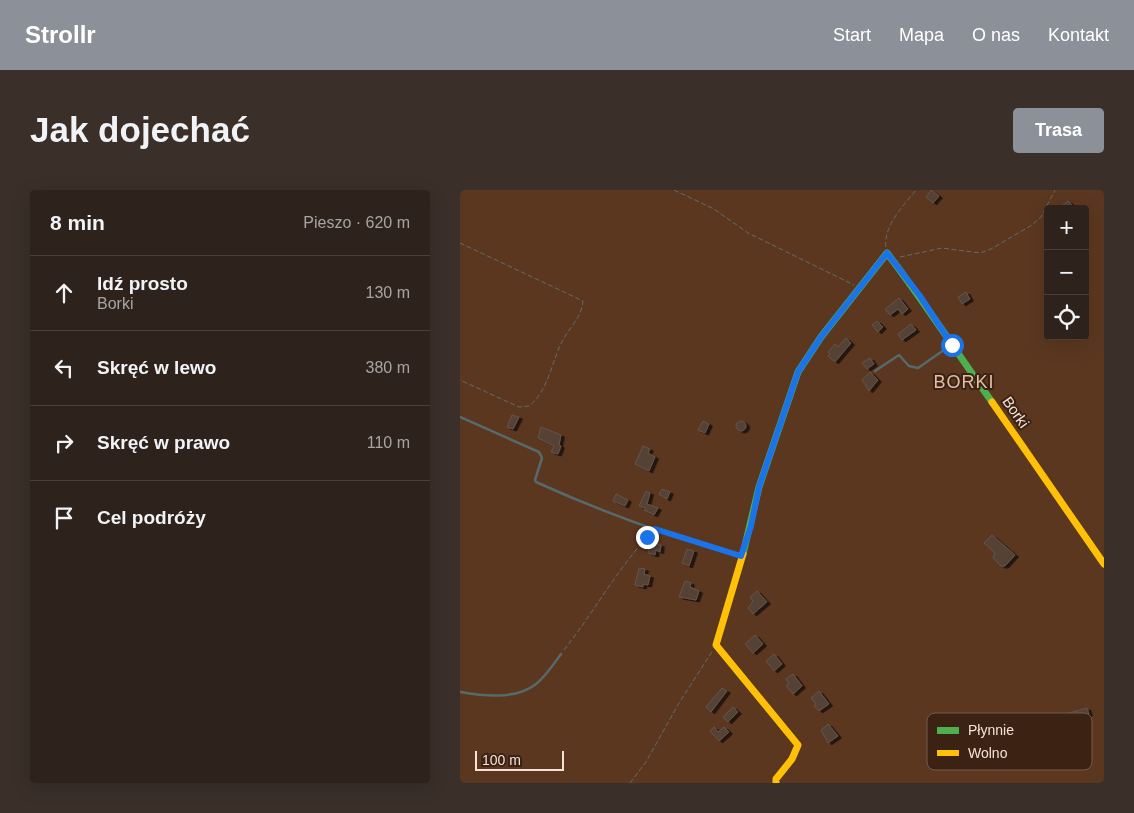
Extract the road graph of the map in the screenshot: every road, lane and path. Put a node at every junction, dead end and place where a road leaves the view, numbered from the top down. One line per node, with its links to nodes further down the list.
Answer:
1 (674, 190): 7 (path)
2 (916, 190): 5 (path)
3 (1055, 190): 6 (path)
4 (460, 243): 10 (path)
5 (887, 253): 6 (street, Borki); 7 (street)
6 (892, 261): 8 (street, Borki)
7 (859, 288): 13 (street)
8 (952, 345): 9 (lane); 14 (street, Borki)
9 (875, 371)
10 (460, 380)
11 (460, 417): 12 (lane)
12 (655, 529): 13 (lane); 16 (path)
13 (741, 556): 15 (street)
14 (1104, 564)
15 (716, 645): 18 (path); 19 (street)
16 (561, 654): 17 (lane)
17 (460, 692)
18 (630, 783)
19 (776, 783)

